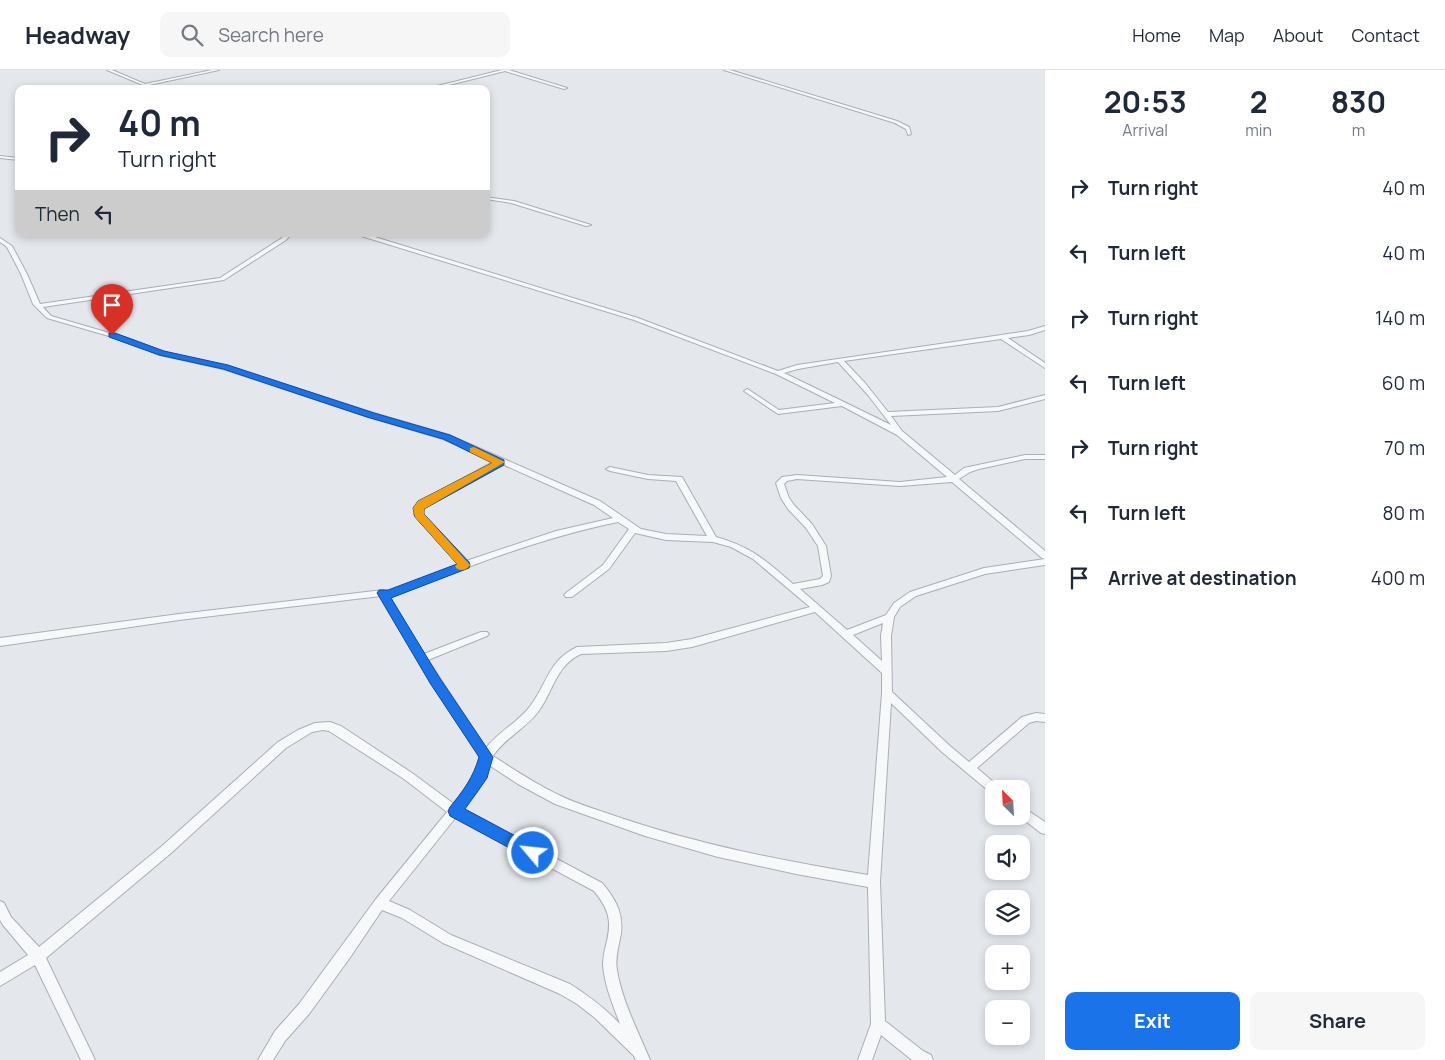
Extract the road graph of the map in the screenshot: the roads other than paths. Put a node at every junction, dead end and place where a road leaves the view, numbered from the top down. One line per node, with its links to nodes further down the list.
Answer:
1 (109, 70): 7 (street)
2 (184, 70): 6 (street)
3 (217, 70): 6 (street)
4 (505, 70): 8 (street); 9 (street)
5 (726, 70): 10 (street)
6 (197, 74): 7 (street)
7 (145, 84)
8 (443, 85)
9 (564, 88)
10 (910, 134)
11 (0, 157): 12 (street)
12 (15, 159)
13 (490, 199): 14 (street)
14 (588, 225)
15 (286, 237): 18 (street)
16 (370, 237): 23 (street)
17 (0, 240): 18 (street)
18 (38, 306): 30 (street)
19 (1045, 328): 20 (street)
20 (1003, 337): 21 (street); 22 (street)
21 (839, 360): 23 (street); 27 (street)
22 (1045, 366)
23 (778, 373): 26 (street)
24 (747, 391): 26 (street)
25 (1045, 397): 27 (street)
26 (844, 404): 28 (street)
27 (888, 414): 28 (street)
28 (900, 433): 32 (street)
29 (1045, 457): 32 (street)
30 (500, 462): 33 (street); 38 (street)
31 (610, 469): 35 (street)
32 (955, 480): 36 (street); 39 (street)
33 (618, 519): 34 (street); 38 (street)
34 (634, 528): 35 (street); 41 (street)
35 (713, 539): 39 (street)
36 (1045, 556)
37 (1045, 562): 43 (street)
38 (465, 565): 40 (street)
39 (792, 587): 42 (street)
40 (383, 593): 46 (street); 47 (street)
41 (570, 595)
42 (817, 608): 45 (street); 51 (street)
43 (888, 617): 45 (street); 48 (street)
44 (484, 634): 47 (street)
45 (846, 634): 48 (street)
46 (0, 642)
47 (422, 659): 51 (street)
48 (888, 672): 49 (street)
49 (886, 693): 52 (street); 57 (street)
50 (1045, 718): 52 (street)
51 (486, 757): 54 (street); 57 (street)
52 (969, 768): 53 (street)
53 (985, 781)
54 (455, 811): 58 (street); 60 (street); 63 (street)
55 (1030, 818): 56 (street)
56 (1045, 829)
57 (874, 882): 62 (street)
58 (380, 903): 63 (street); 65 (street)
59 (0, 907): 60 (street)
60 (38, 956): 61 (street); 64 (street)
61 (0, 979)
62 (878, 1024): 66 (street); 67 (street)
63 (641, 1056)
64 (88, 1060)
65 (265, 1060)
66 (864, 1060)
67 (926, 1060)

